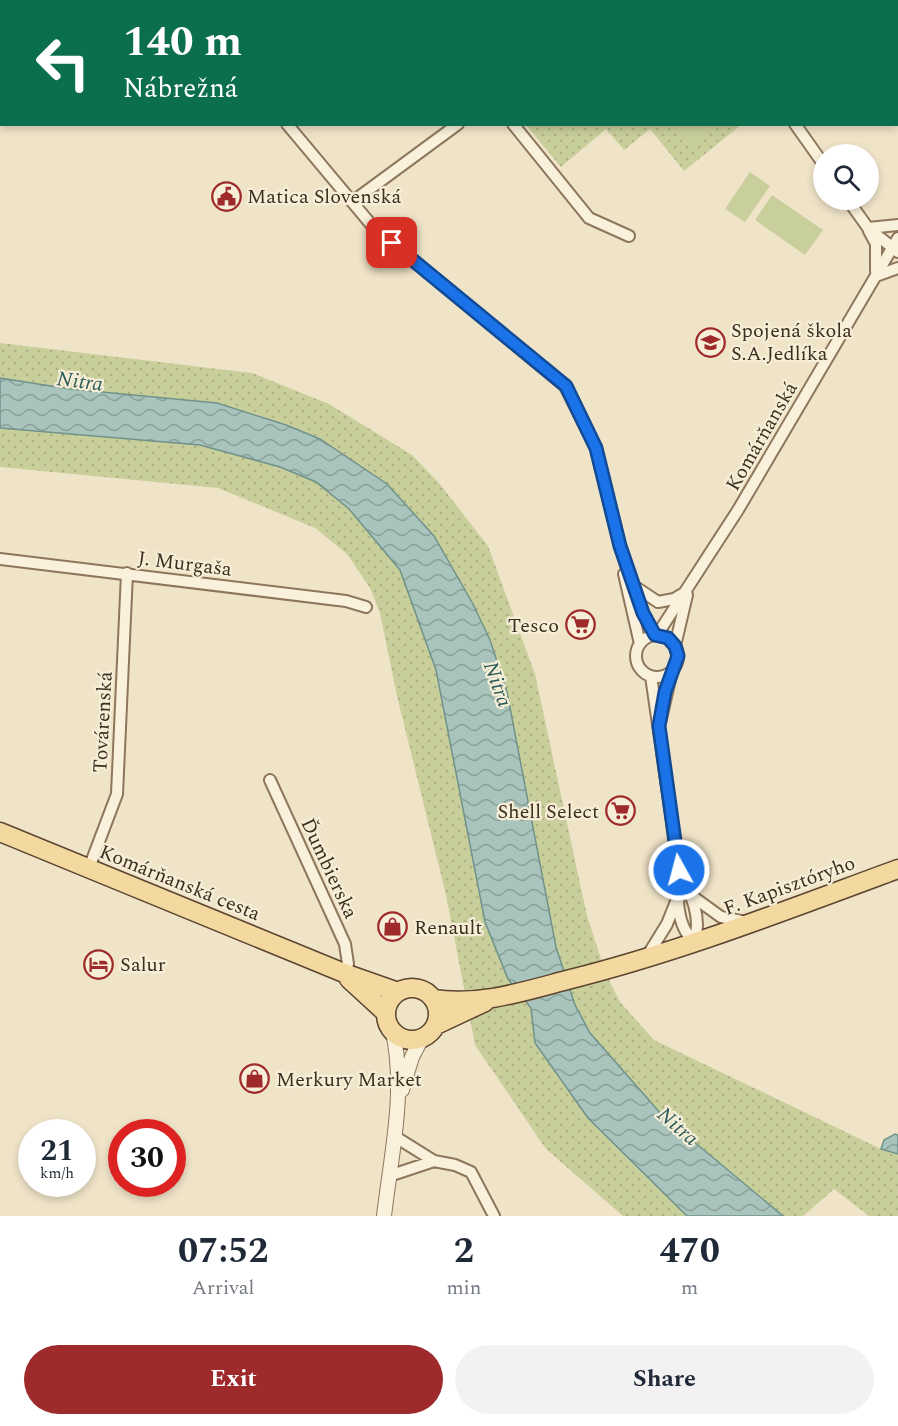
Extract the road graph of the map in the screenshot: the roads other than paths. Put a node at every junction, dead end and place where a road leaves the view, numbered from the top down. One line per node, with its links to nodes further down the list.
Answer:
1 (289, 126): 6 (street)
2 (455, 126): 6 (street)
3 (515, 126): 10 (street)
4 (796, 126): 5 (street)
5 (813, 149)
6 (352, 202): 14 (street)
7 (855, 210): 9 (street)
8 (898, 225): 9 (street)
9 (868, 228): 11 (street); 13 (street)
10 (629, 236)
11 (896, 246): 13 (street, Komárňanská)
12 (898, 268): 13 (street)
13 (876, 276): 18 (street, Komárňanská)
14 (620, 546): 17 (street); 21 (street)
15 (0, 559): 16 (street, J. Murgaša)
16 (127, 573): 19 (street, J. Murgaša); 28 (street, Továrenská)
17 (634, 586): 18 (street); 20 (street)
18 (689, 589): 20 (street, Komárňanská); 22 (street, Komárňanská)
19 (366, 607)
20 (656, 635): 21 (street, Komárňanská); 22 (street)
21 (640, 644): 24 (street, Komárňanská)
22 (675, 646): 23 (street, Komárňanská)
23 (672, 671): 24 (street); 25 (street, Komárňanská)
24 (651, 676): 25 (street, Komárňanská)
25 (659, 726): 30 (street, Komárňanská)
26 (270, 780): 36 (street, Ďumbierska)
27 (0, 832): 28 (main road, Komárňanská cesta)
28 (89, 868): 36 (main road, Komárňanská cesta)
29 (898, 869): 33 (main road, F. Kapisztóryho)
30 (679, 870): 31 (street); 32 (street)
31 (692, 896): 33 (street); 34 (street)
32 (677, 899): 34 (street); 35 (street)
33 (753, 923): 34 (main road, F. Kapisztóryho)
34 (694, 942): 35 (main road, F. Kapisztóryho)
35 (646, 958): 39 (main road, F. Kapisztóryho)
36 (344, 973): 37 (main road, Komárňanská cesta); 40 (main road, Komárňanská cesta)
37 (398, 992): 38 (main road); 40 (main road)
38 (433, 999): 39 (main road); 41 (main road)
39 (489, 1000): 41 (main road)
40 (386, 1013): 42 (main road)
41 (436, 1025): 43 (main road)
42 (393, 1032): 43 (main road); 44 (street)
43 (422, 1038): 44 (street)
44 (398, 1104): 45 (street)
45 (394, 1136): 46 (street); 47 (street)
46 (434, 1161): 47 (street); 49 (street)
47 (389, 1176): 48 (street)
48 (384, 1216)
49 (494, 1216)

